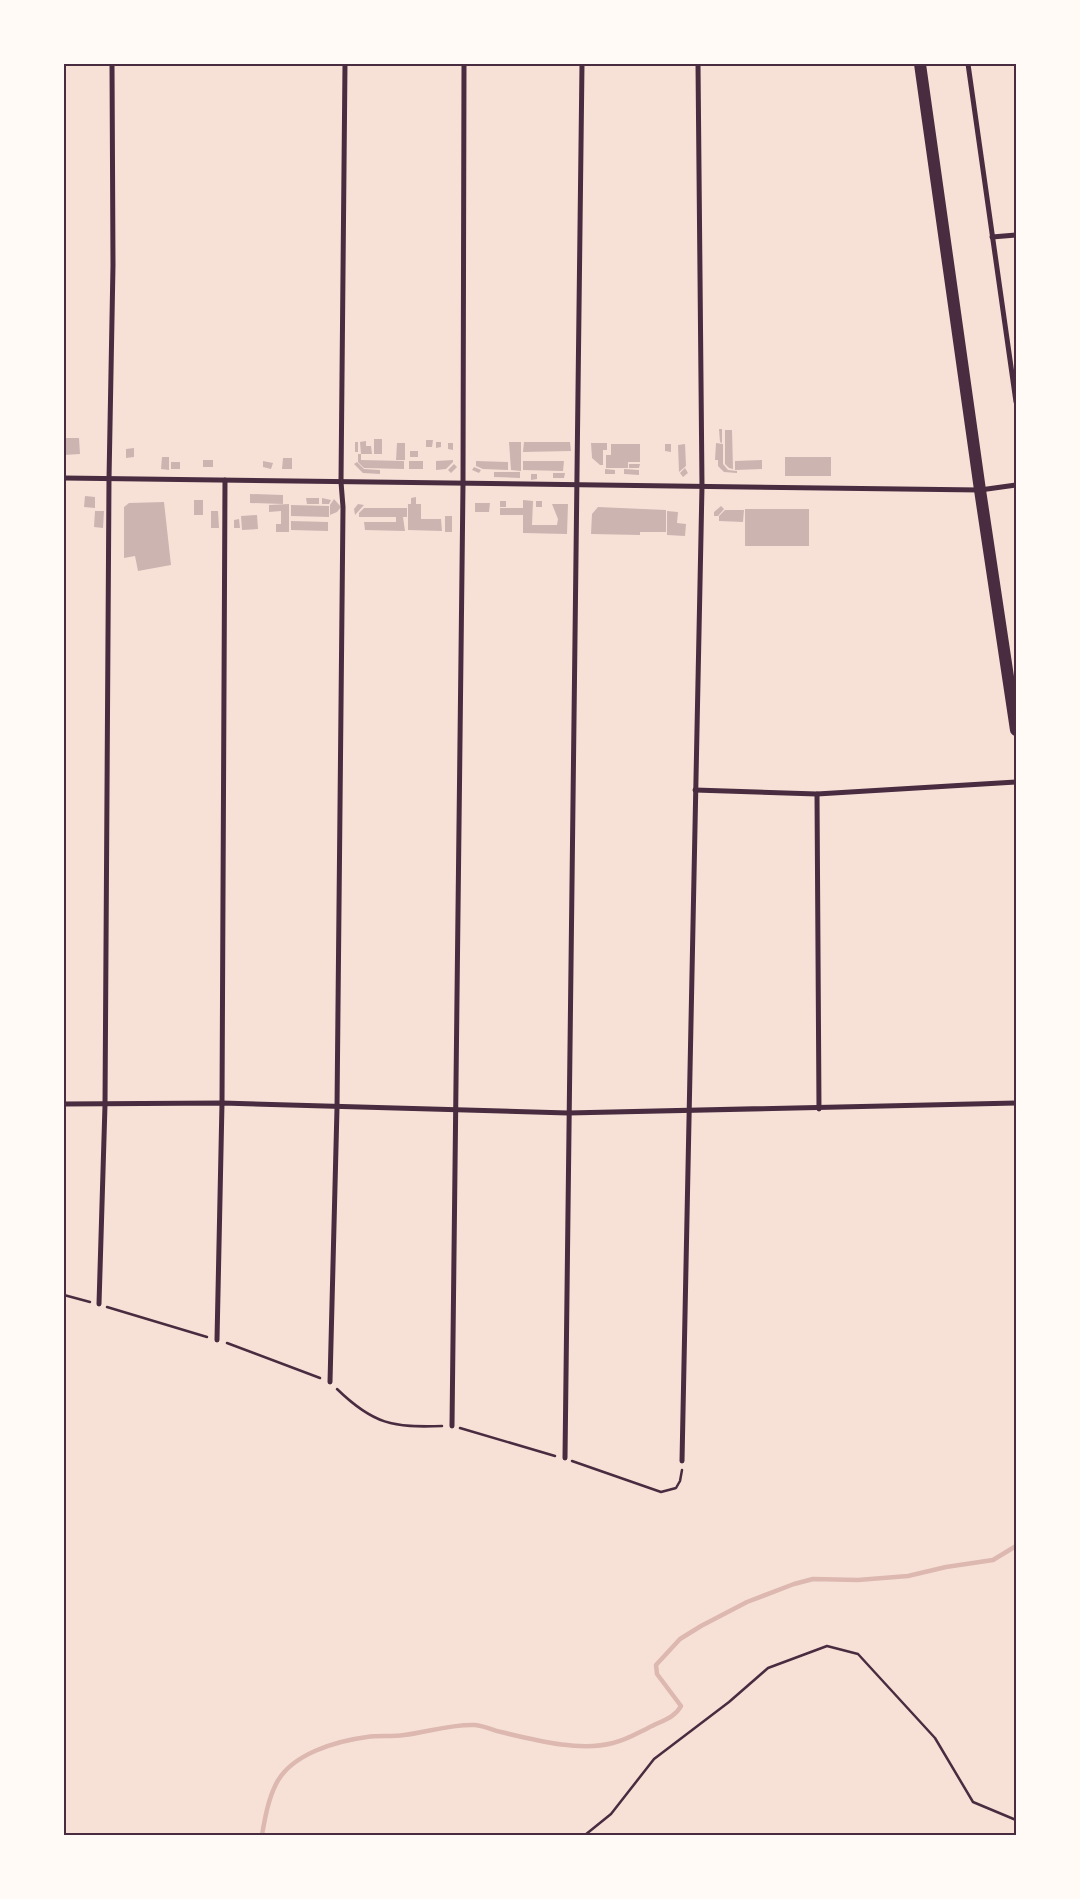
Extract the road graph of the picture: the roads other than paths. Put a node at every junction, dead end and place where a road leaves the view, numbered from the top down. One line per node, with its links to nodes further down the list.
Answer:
1 (112, 64): 14 (street)
2 (345, 64): 16 (street)
3 (464, 64): 17 (street)
4 (582, 64): 18 (street)
5 (698, 64): 20 (street)
6 (920, 64): 21 (main road)
7 (968, 64): 9 (street)
8 (1016, 235): 9 (street)
9 (992, 237): 10 (street)
10 (1010, 360): 11 (street); 12 (street)
11 (1016, 360)
12 (1016, 402)
13 (64, 478): 14 (street)
14 (109, 479): 15 (street); 29 (street)
15 (225, 480): 16 (street); 26 (street)
16 (341, 482): 17 (street); 30 (street)
17 (463, 484): 18 (street); 32 (street)
18 (577, 484): 20 (street); 34 (street)
19 (1016, 485): 21 (street)
20 (702, 486): 21 (street); 24 (street)
21 (980, 490): 22 (main road)
22 (1016, 730)
23 (1016, 782): 25 (street)
24 (695, 790): 25 (street); 33 (street)
25 (817, 794): 31 (street)
26 (222, 1103): 29 (street); 30 (street); 36 (street)
27 (1016, 1103): 31 (street)
28 (64, 1104): 29 (street)
29 (105, 1105): 35 (street)
30 (337, 1108): 32 (street); 37 (street)
31 (819, 1109): 33 (street)
32 (455, 1111): 34 (street); 38 (street)
33 (688, 1112): 34 (street); 40 (street)
34 (568, 1113): 39 (street)
35 (99, 1304)
36 (217, 1340)
37 (330, 1382)
38 (452, 1426)
39 (565, 1458)
40 (682, 1461)

